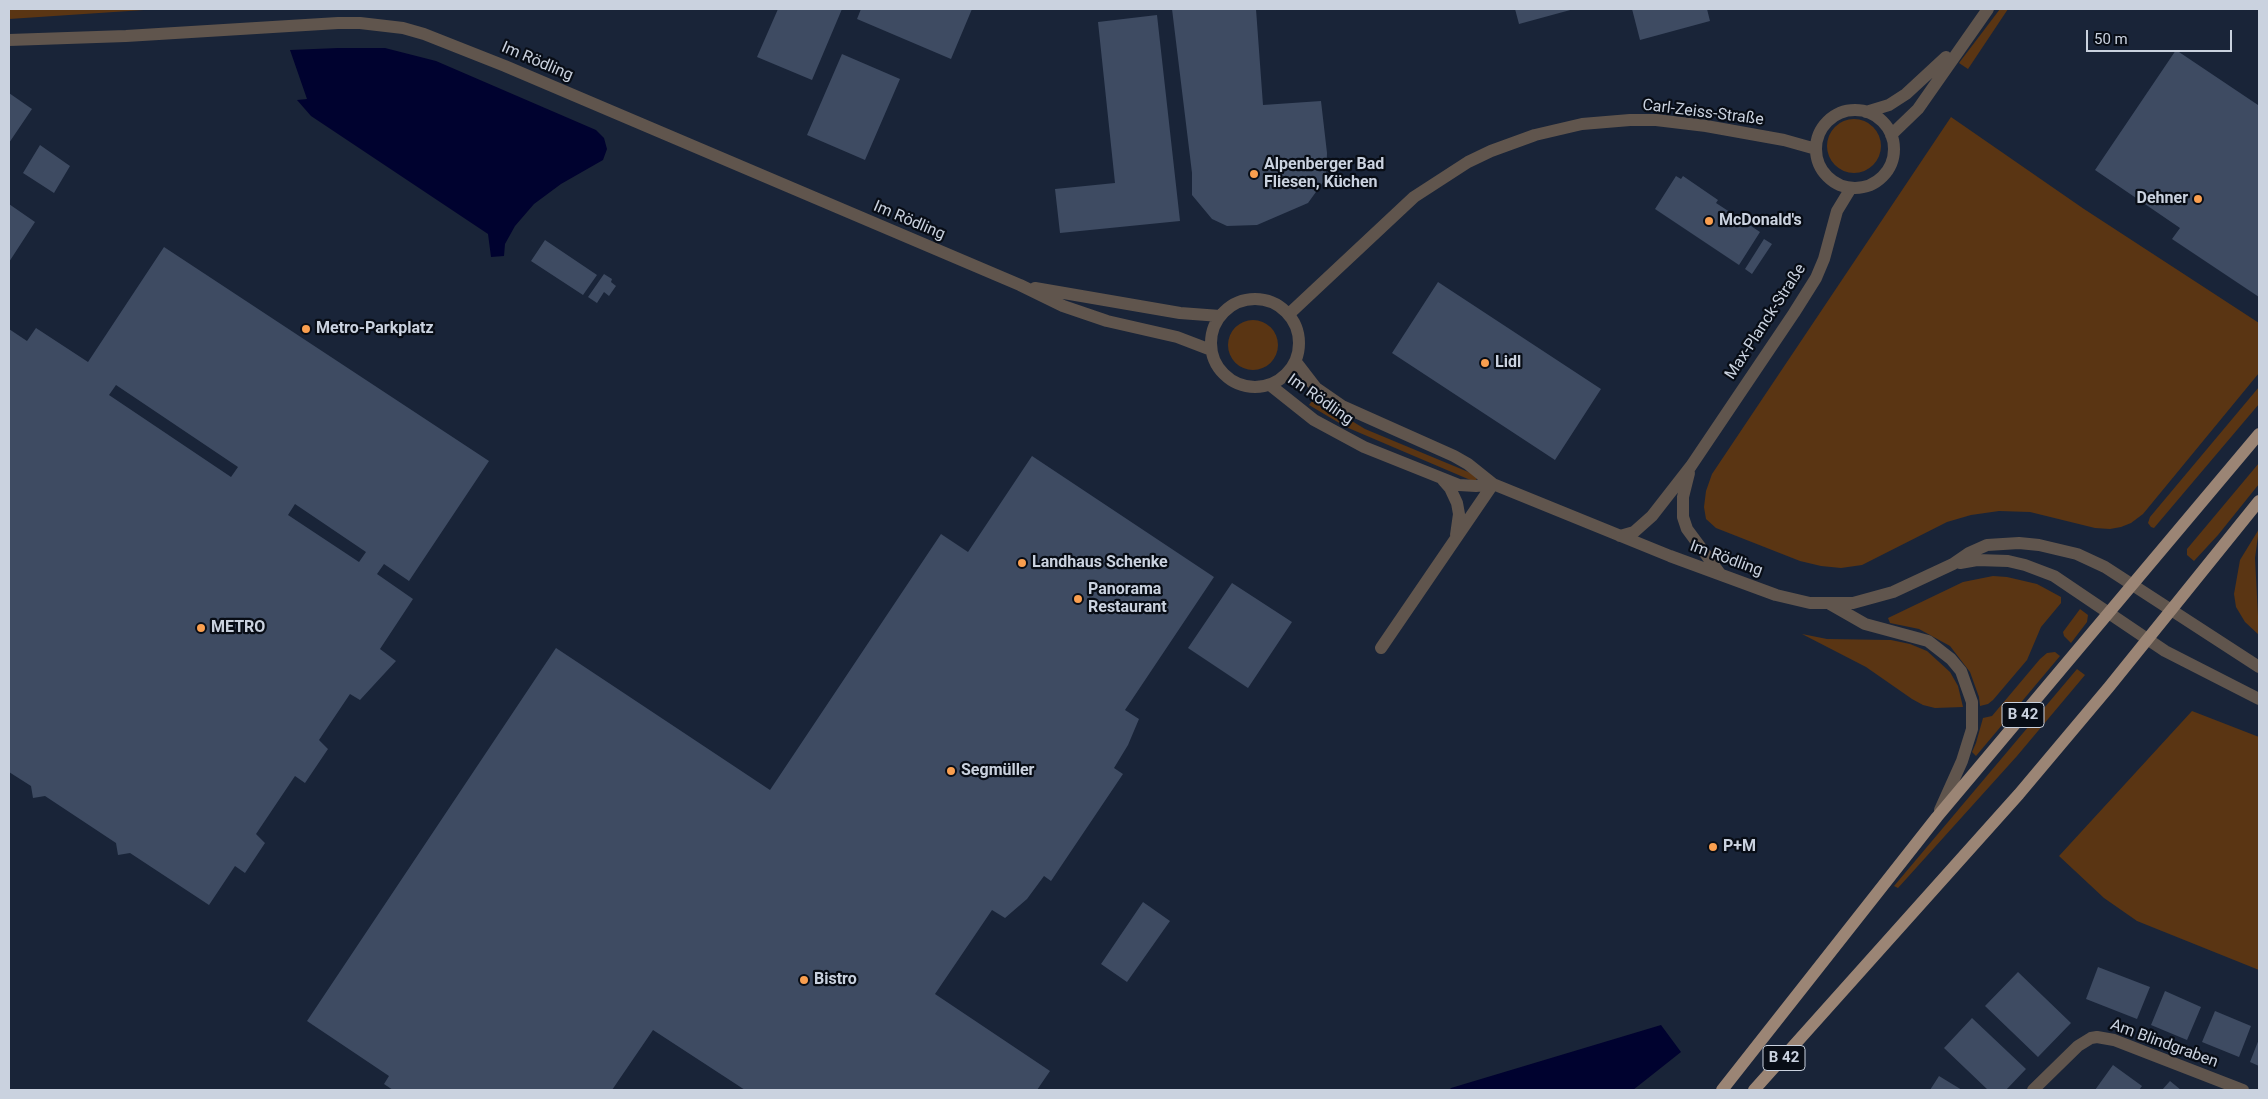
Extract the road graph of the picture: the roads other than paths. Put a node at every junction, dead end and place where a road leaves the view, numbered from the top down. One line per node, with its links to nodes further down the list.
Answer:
1 (1988, 9): 2 (street)
2 (1968, 36): 4 (street); 5 (street)
3 (9, 40): 8 (street, Im Rödling)
4 (1866, 112): 5 (street); 6 (street)
5 (1891, 135): 7 (street)
6 (1816, 149): 7 (street); 9 (street, Carl-Zeiss-Straße)
7 (1851, 188): 15 (street, Max-Planck-Straße)
8 (1020, 286): 10 (street, Im Rödling); 11 (street, Im Rödling)
9 (1288, 314): 10 (street); 12 (street, Im Rödling)
10 (1220, 316): 11 (street)
11 (1211, 350): 13 (street, Im Rödling)
12 (1296, 362): 13 (street, Im Rödling); 17 (street, Im Rödling)
13 (1270, 385): 16 (street, Im Rödling)
14 (2259, 434): 23 (main road, B 42)
15 (1691, 466): 19 (street, Max-Planck-Straße); 22 (street, Max-Planck-Straße)
16 (1443, 480): 17 (street, Im Rödling); 20 (street)
17 (1493, 484): 19 (street, Im Rödling); 20 (street)
18 (2259, 501): 25 (main road, B 42)
19 (1620, 536): 22 (street, Im Rödling)
20 (1455, 539): 28 (street)
21 (1953, 564): 23 (street, Im Rödling); 24 (street, Im Rödling); 26 (street, Im Rödling)
22 (1721, 575): 24 (street, Im Rödling)
23 (2133, 584): 25 (street, Im Rödling); 26 (main road, B 42)
24 (1830, 604): 31 (street)
25 (2172, 610): 27 (main road, B 42); 29 (street, Im Rödling)
26 (2109, 612): 27 (street, Im Rödling); 31 (main road, B 42)
27 (2148, 639): 30 (street, Im Rödling); 33 (main road, B 42)
28 (1381, 648)
29 (2259, 667)
30 (2259, 699)
31 (1937, 817): 32 (main road, B 42)
32 (1722, 1090)
33 (1754, 1090)
34 (2033, 1090): 35 (street, Am Blindgraben)
35 (2242, 1090)

